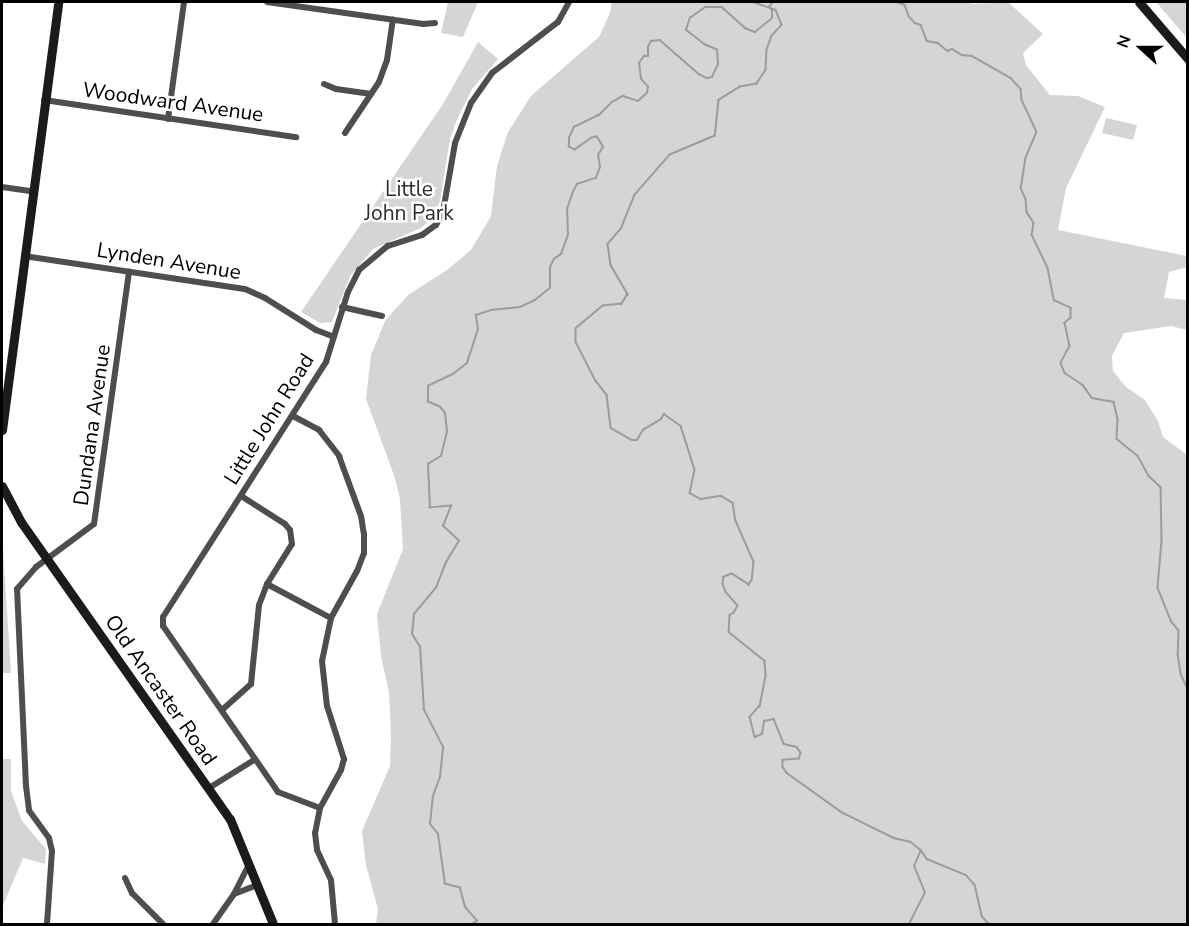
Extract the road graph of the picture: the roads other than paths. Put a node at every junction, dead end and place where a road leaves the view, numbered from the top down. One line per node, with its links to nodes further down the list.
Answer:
1 (58, 2): 11 (street)
2 (184, 2): 12 (street)
3 (267, 2): 6 (street)
4 (569, 2): 19 (street, Little John Road)
5 (1139, 2): 8 (street)
6 (393, 19): 7 (street); 10 (street)
7 (435, 23)
8 (1188, 58)
9 (324, 84): 10 (street)
10 (370, 94): 13 (street)
11 (44, 100): 12 (street, Woodward Avenue); 16 (street)
12 (168, 119): 14 (street, Woodward Avenue)
13 (345, 133)
14 (296, 137)
15 (2, 187): 16 (street)
16 (33, 190): 17 (street)
17 (24, 255): 18 (street, Lynden Avenue); 23 (street)
18 (129, 271): 21 (street, Lynden Avenue); 28 (street, Dundana Avenue)
19 (342, 307): 20 (street); 21 (street, Little John Road)
20 (382, 316)
21 (334, 337): 22 (street, Little John Road)
22 (293, 416): 25 (street, Little John Road); 30 (street)
23 (2, 430)
24 (2, 486): 27 (street, Old Ancaster Road)
25 (241, 496): 29 (street); 31 (street, Little John Road)
26 (2, 501): 27 (street)
27 (21, 522): 28 (street, Old Ancaster Road)
28 (48, 560): 33 (street, Old Ancaster Road); 39 (street, Dundana Avenue)
29 (267, 584): 30 (street); 31 (street)
30 (331, 618): 34 (street)
31 (222, 710): 32 (street, Little John Road)
32 (254, 760): 33 (street); 34 (street, Little John Road)
33 (209, 788): 35 (street, Old Ancaster Road)
34 (320, 808): 43 (street)
35 (249, 863): 37 (street, Old Ancaster Road); 38 (street)
36 (125, 878): 40 (street)
37 (257, 885): 38 (street); 42 (street, Old Ancaster Road)
38 (234, 894): 41 (street)
39 (47, 924)
40 (163, 924)
41 (213, 924)
42 (273, 924)
43 (334, 924)

